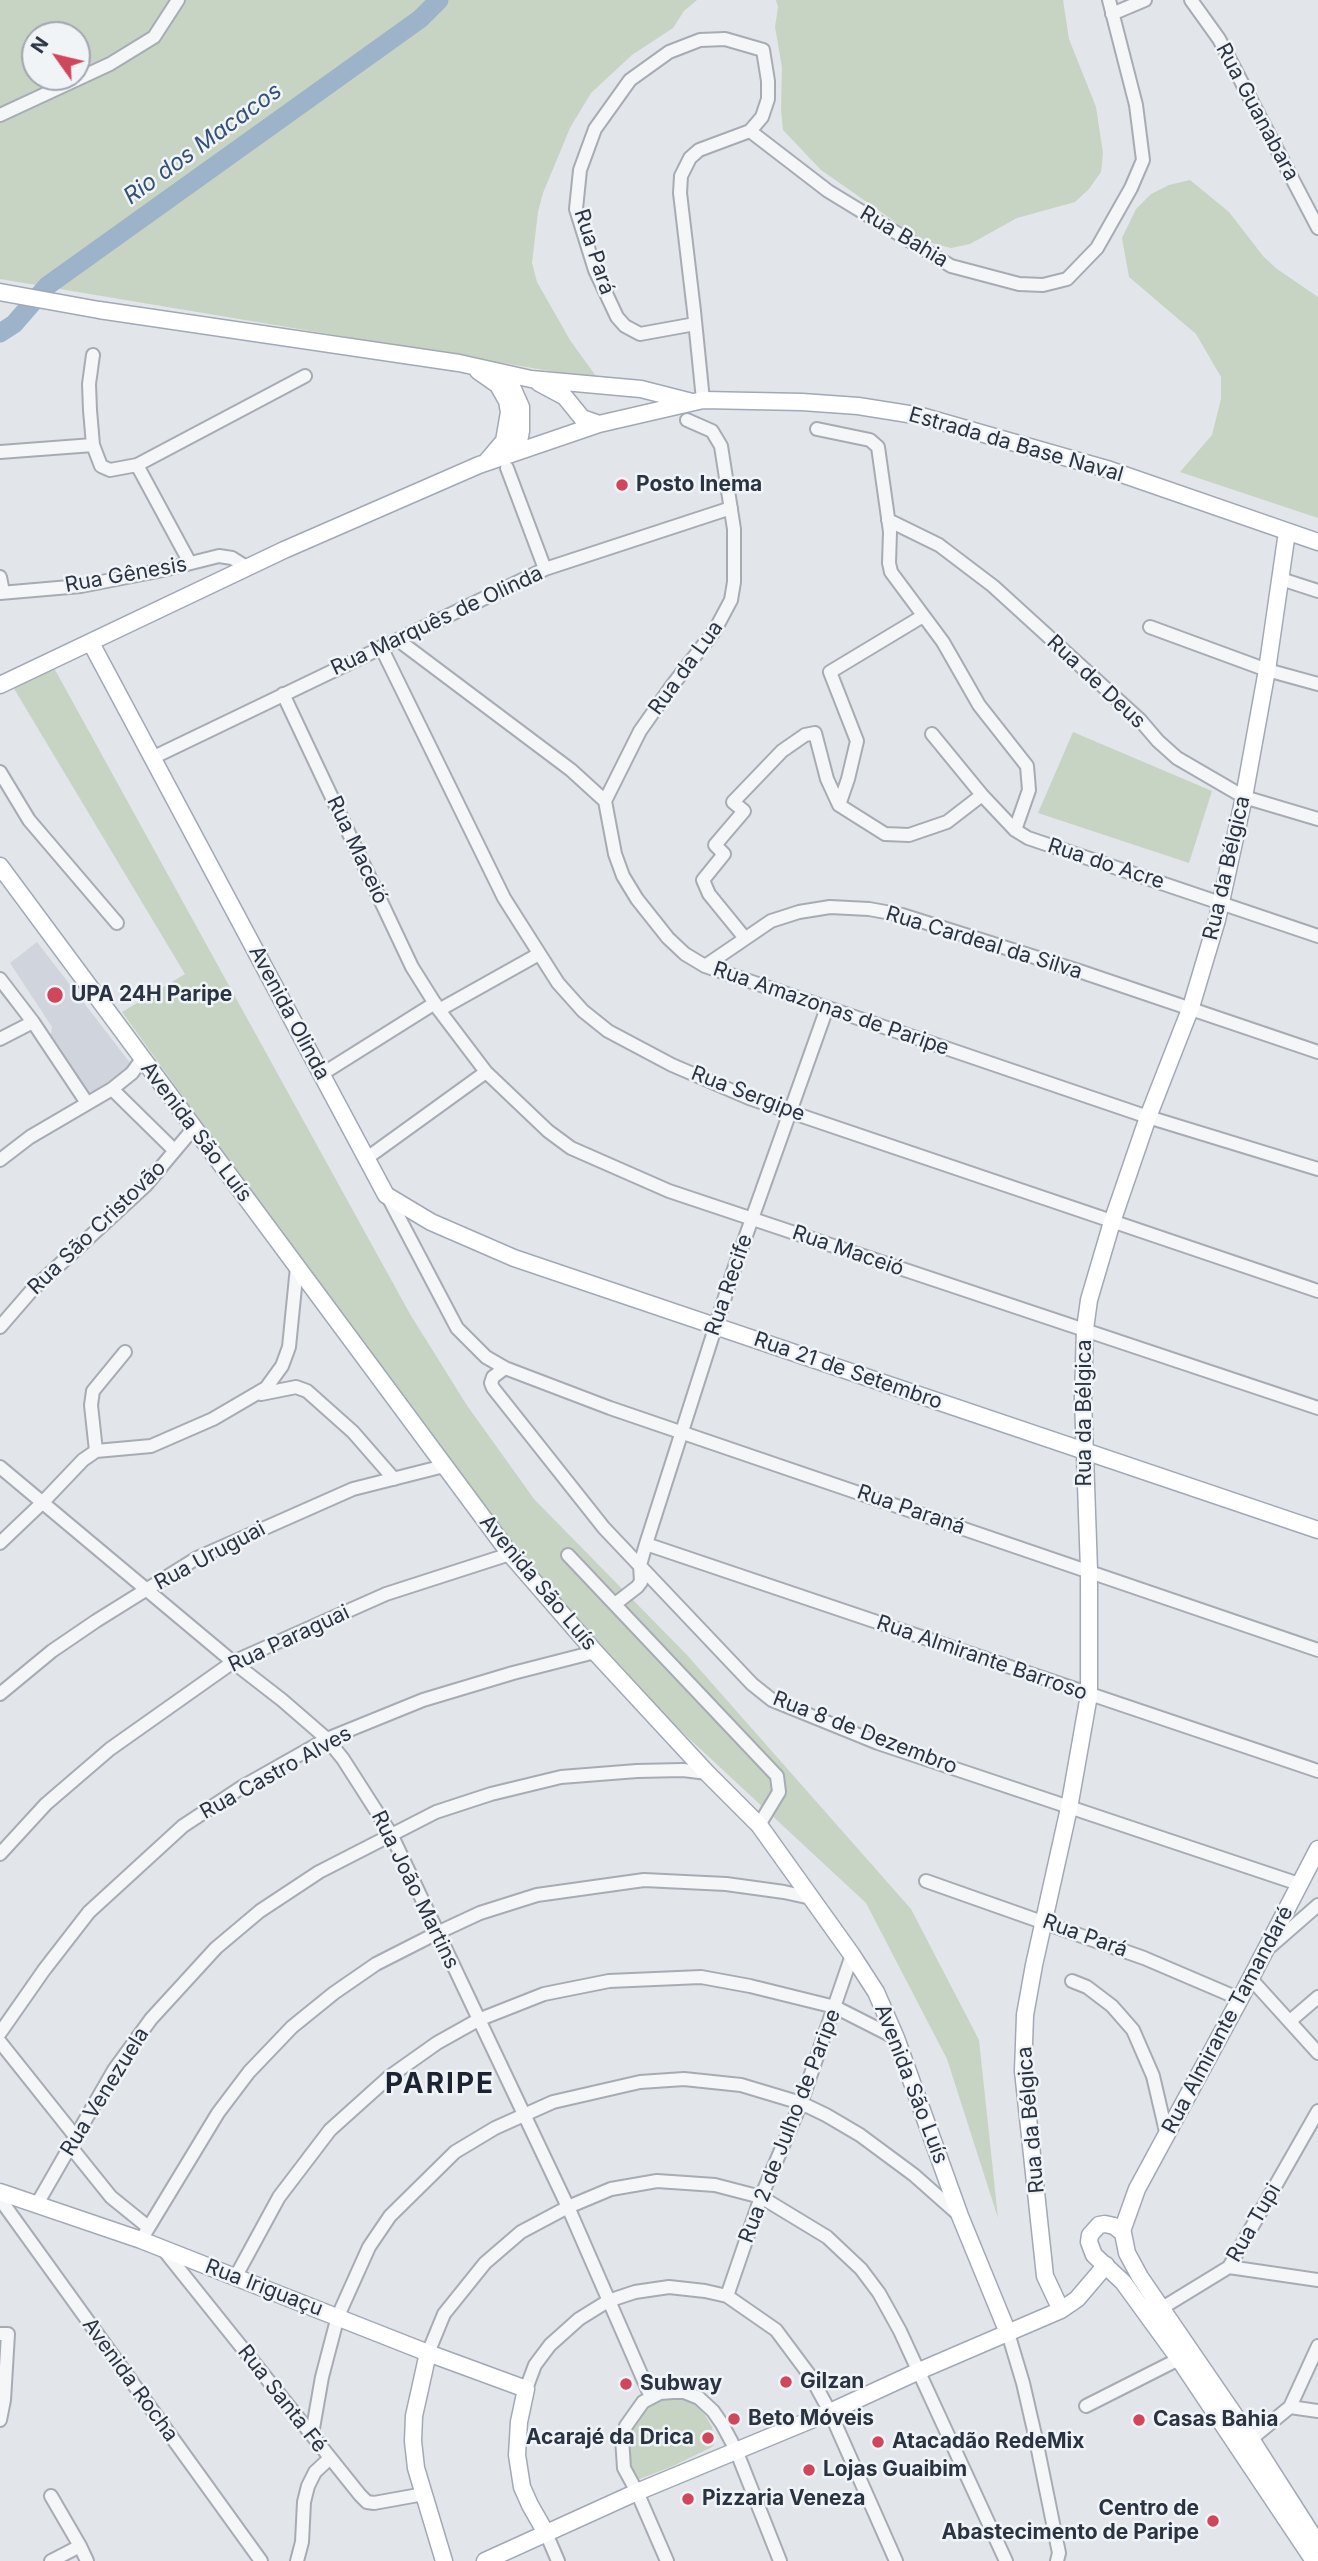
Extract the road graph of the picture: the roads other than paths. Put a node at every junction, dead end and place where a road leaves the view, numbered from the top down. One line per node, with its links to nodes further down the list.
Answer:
1 (178, 0): 6 (street)
2 (1108, 0): 5 (street, Rua Bahia)
3 (1146, 0): 5 (street)
4 (1191, 0): 8 (street, Rua Guanabara)
5 (1112, 14): 7 (street, Rua Bahia)
6 (0, 115)
7 (750, 131): 10 (street); 10 (street, Rua Pará)
8 (1318, 228)
9 (0, 292): 12 (main road)
10 (695, 324): 16 (street)
11 (93, 355): 20 (street)
12 (459, 363): 13 (main road); 23 (main road)
13 (481, 368): 15 (main road); 22 (main road)
14 (305, 376): 24 (street)
15 (531, 379): 16 (main road); 18 (main road)
16 (697, 401): 18 (main road); 28 (main road, Estrada da Base Naval)
17 (687, 420): 26 (street, Rua da Lua)
18 (599, 425): 22 (main road)
19 (817, 429): 27 (street)
20 (93, 445): 21 (street); 24 (street)
21 (0, 452)
22 (517, 452): 23 (main road); 25 (street)
23 (486, 462): 25 (street); 31 (main road)
24 (137, 465): 30 (street)
25 (507, 468): 32 (street)
26 (731, 509): 32 (street, Rua Marquês de Olinda); 51 (street, Rua da Lua)
27 (888, 520): 37 (street); 50 (street, Rua de Deus)
28 (1287, 532): 29 (main road, Estrada da Base Naval); 34 (main road, Rua da Bélgica)
29 (1318, 542)
30 (190, 563): 31 (street, Rua Gênesis); 36 (street, Rua Gênesis)
31 (248, 568): 40 (main road)
32 (545, 569): 39 (street, Rua Marquês de Olinda)
33 (0, 577): 36 (street)
34 (1281, 579): 35 (street); 42 (main road, Rua da Bélgica)
35 (1318, 591)
36 (2, 593)
37 (923, 616): 52 (street); 54 (street)
38 (1150, 627): 42 (street)
39 (398, 640): 41 (street, Rua Marquês de Olinda); 51 (street)
40 (91, 643): 44 (main road); 47 (main road, Avenida Olinda)
41 (382, 647): 45 (street, Rua Marquês de Olinda); 60 (street, Rua Sergipe)
42 (1267, 670): 43 (street); 50 (main road, Rua da Bélgica)
43 (1318, 684)
44 (0, 685)
45 (283, 694): 47 (street, Rua Marquês de Olinda); 63 (street, Rua Maceió)
46 (932, 734): 49 (street, Rua do Acre)
47 (152, 758): 71 (main road, Avenida Olinda)
48 (0, 772): 57 (street)
49 (982, 795): 52 (street); 54 (street, Rua do Acre)
50 (1244, 797): 53 (street, Rua de Deus); 56 (main road, Rua da Bélgica)
51 (605, 802): 61 (street, Rua Amazonas de Paripe)
52 (839, 805): 59 (street)
53 (1318, 819)
54 (1015, 830): 56 (street, Rua do Acre)
55 (0, 866): 69 (main road, Avenida São Luís)
56 (1221, 903): 58 (street, Rua do Acre); 64 (main road, Rua da Bélgica)
57 (117, 923)
58 (1318, 936)
59 (744, 937): 61 (street, Rua Cardeal da Silva); 64 (street, Rua Cardeal da Silva)
60 (539, 954): 63 (street); 74 (street, Rua Sergipe)
61 (705, 966): 65 (street, Rua Amazonas de Paripe)
62 (0, 979): 66 (street)
63 (437, 1006): 70 (street, Rua Maceió); 71 (street)
64 (1191, 1007): 68 (street, Rua Cardeal da Silva); 75 (main road, Rua da Bélgica)
65 (827, 1008): 74 (street, Rua Recife); 75 (street, Rua Amazonas de Paripe)
66 (33, 1022): 67 (street); 73 (street)
67 (0, 1039)
68 (1318, 1052)
69 (142, 1059): 72 (street); 76 (main road, Avenida São Luís)
70 (486, 1072): 78 (street); 82 (street, Rua Maceió)
71 (322, 1074): 78 (main road, Avenida Olinda)
72 (111, 1089): 73 (street); 77 (street)
73 (87, 1103): 79 (street)
74 (791, 1111): 82 (street, Rua Recife); 83 (street, Rua Sergipe)
75 (1148, 1117): 80 (street, Rua Amazonas de Paripe); 83 (main road, Rua da Bélgica)
76 (193, 1129): 77 (street, Rua São Cristovão); 84 (main road, Avenida São Luís)
77 (174, 1150): 87 (street, Rua São Cristovão)
78 (367, 1158): 81 (main road, Avenida Olinda)
79 (0, 1160)
80 (1318, 1169)
81 (387, 1195): 86 (main road, Rua 21 de Setembro); 90 (street, Avenida Olinda)
82 (752, 1218): 86 (street, Rua Recife); 88 (street, Rua Maceió)
83 (1112, 1222): 85 (street, Rua Sergipe); 88 (main road, Rua da Bélgica)
84 (297, 1267): 91 (street); 96 (main road, Avenida São Luís)
85 (1318, 1291)
86 (715, 1326): 93 (street, Rua Recife); 95 (main road, Rua 21 de Setembro)
87 (0, 1327)
88 (1085, 1329): 92 (street, Rua Maceió); 95 (main road, Rua da Bélgica)
89 (125, 1352): 94 (street)
90 (505, 1368): 93 (street, Rua Paraná); 105 (street, Rua 8 de Dezembro)
91 (257, 1395): 94 (street); 98 (street)
92 (1318, 1408)
93 (681, 1431): 102 (street, Rua Recife); 106 (street, Rua Paraná)
94 (96, 1451): 99 (street)
95 (1085, 1451): 100 (main road, Rua 21 de Setembro); 106 (main road, Rua da Bélgica)
96 (444, 1466): 98 (street, Rua Uruguai); 103 (main road, Avenida São Luís)
97 (0, 1467): 99 (street, Rua João Martins)
98 (394, 1479): 107 (street, Rua Uruguai)
99 (42, 1503): 101 (street); 107 (street, Rua João Martins)
100 (1318, 1530)
101 (0, 1543)
102 (646, 1544): 105 (street, Rua Recife); 113 (street, Rua Almirante Barroso)
103 (510, 1554): 110 (main road, Avenida São Luís); 111 (street, Rua Paraguai)
104 (568, 1555): 108 (street)
105 (640, 1565): 108 (street, Rua Recife); 117 (street, Rua 8 de Dezembro)
106 (1088, 1570): 109 (street, Rua Paraná); 113 (main road, Rua da Bélgica)
107 (146, 1589): 111 (street, Rua João Martins); 112 (street, Rua Uruguai)
108 (615, 1604): 118 (street)
109 (1318, 1650)
110 (595, 1652): 114 (street, Rua Castro Alves); 116 (main road, Avenida São Luís)
111 (233, 1662): 114 (street, Rua João Martins); 121 (street, Rua Paraguai)
112 (0, 1694)
113 (1089, 1695): 115 (street, Rua Almirante Barroso); 117 (main road, Rua da Bélgica)
114 (327, 1739): 119 (street, Rua João Martins); 139 (street, Rua Castro Alves)
115 (1318, 1771)
116 (707, 1773): 118 (main road, Avenida São Luís); 119 (street, Rua Venezuela)
117 (1069, 1808): 123 (street, Rua 8 de Dezembro); 126 (main road, Rua da Bélgica)
118 (759, 1825): 124 (main road, Avenida São Luís)
119 (391, 1834): 127 (street, Rua João Martins); 147 (street, Rua Venezuela)
120 (1318, 1849): 123 (main road, Rua Almirante Tamandaré)
121 (0, 1854)
122 (926, 1881): 126 (street, Rua Pará)
123 (1299, 1884): 128 (main road, Rua Almirante Tamandaré)
124 (811, 1898): 127 (street); 129 (main road, Avenida São Luís)
125 (1318, 1905): 128 (street)
126 (1044, 1921): 133 (street, Rua Pará); 168 (main road, Rua da Bélgica)
127 (437, 1933): 137 (street, Rua João Martins); 159 (street)
128 (1267, 1950): 130 (main road, Rua Almirante Tamandaré)
129 (852, 1955): 134 (street, Rua 2 de Julho de Paripe); 135 (main road, Avenida São Luís)
130 (1251, 1979): 133 (main road, Rua Almirante Tamandaré); 138 (street)
131 (1072, 1981): 146 (street)
132 (1318, 1997): 138 (street)
133 (1240, 1999): 146 (main road, Rua Almirante Tamandaré)
134 (835, 2007): 136 (street); 137 (street); 143 (street, Rua 2 de Julho de Paripe)
135 (884, 2009): 136 (street); 140 (main road, Avenida São Luís)
136 (858, 2019): 140 (street)
137 (478, 2020): 145 (street, Rua João Martins); 163 (street)
138 (1290, 2021): 142 (street)
139 (0, 2033)
140 (896, 2038): 148 (main road, Avenida São Luís)
141 (0, 2042): 147 (street)
142 (1318, 2053)
143 (800, 2103): 145 (street); 149 (street); 152 (street, Rua 2 de Julho de Paripe)
144 (1318, 2111): 162 (street, Rua Tupi)
145 (524, 2113): 155 (street, Rua João Martins); 169 (street)
146 (1167, 2136): 150 (main road, Rua Almirante Tamandaré)
147 (73, 2141): 154 (street, Rua Venezuela); 159 (street)
148 (947, 2181): 149 (street); 156 (main road, Avenida São Luís)
149 (927, 2185): 156 (street)
150 (1137, 2189): 157 (main road, Rua Almirante Tamandaré); 158 (main road, Rua Almirante Tamandaré)
151 (0, 2192): 154 (main road, Rua Iriguaçu)
152 (761, 2197): 155 (street); 165 (street, Rua 2 de Julho de Paripe); 175 (street)
153 (0, 2199): 195 (street, Avenida Rocha)
154 (37, 2204): 159 (main road, Rua Iriguaçu)
155 (568, 2207): 166 (street, Rua João Martins); 173 (street)
156 (960, 2216): 170 (main road, Avenida São Luís)
157 (1105, 2224): 158 (main road); 161 (main road, Rua Almirante Tamandaré)
158 (1122, 2231): 167 (main road)
159 (144, 2233): 160 (main road, Rua Iriguaçu)
160 (163, 2249): 163 (main road, Rua Iriguaçu); 183 (street, Rua Santa Fé)
161 (1106, 2265): 168 (main road); 174 (main road)
162 (1229, 2267): 164 (street); 167 (street, Rua Tupi)
163 (236, 2276): 169 (main road, Rua Iriguaçu)
164 (1318, 2280)
165 (727, 2296): 166 (street); 181 (street)
166 (608, 2301): 176 (street); 177 (street, Rua João Martins)
167 (1162, 2308): 184 (main road)
168 (1061, 2310): 170 (main road)
169 (338, 2316): 173 (main road, Rua Iriguaçu); 183 (street)
170 (1008, 2333): 175 (main road); 204 (street)
171 (4, 2334): 182 (street)
172 (1318, 2346): 179 (street)
173 (428, 2353): 176 (main road, Rua Iriguaçu); 188 (main road)
174 (1179, 2359): 178 (street); 205 (main road)
175 (919, 2371): 181 (main road); 203 (street)
176 (526, 2389): 190 (main road)
177 (651, 2397): 185 (street); 187 (street)
178 (1086, 2406)
179 (1290, 2407): 180 (street); 184 (street)
180 (1318, 2411)
181 (830, 2412): 185 (main road); 202 (street)
182 (0, 2420)
183 (312, 2434): 186 (street, Rua Santa Fé)
184 (1251, 2439): 191 (main road)
185 (736, 2450): 187 (main road); 201 (street)
186 (329, 2459): 188 (street, Rua Santa Fé); 196 (street)
187 (638, 2491): 190 (main road); 200 (street)
188 (424, 2494): 197 (main road)
189 (51, 2496): 192 (street)
190 (546, 2533): 198 (main road); 199 (street)
191 (1318, 2544)
192 (80, 2546): 193 (street); 194 (street)
193 (51, 2561)
194 (87, 2561)
195 (261, 2561)
196 (298, 2561)
197 (444, 2561)
198 (485, 2561)
199 (558, 2561)
200 (667, 2561)
201 (780, 2561)
202 (896, 2561)
203 (1006, 2561)
204 (1057, 2561)
205 (1314, 2561)

